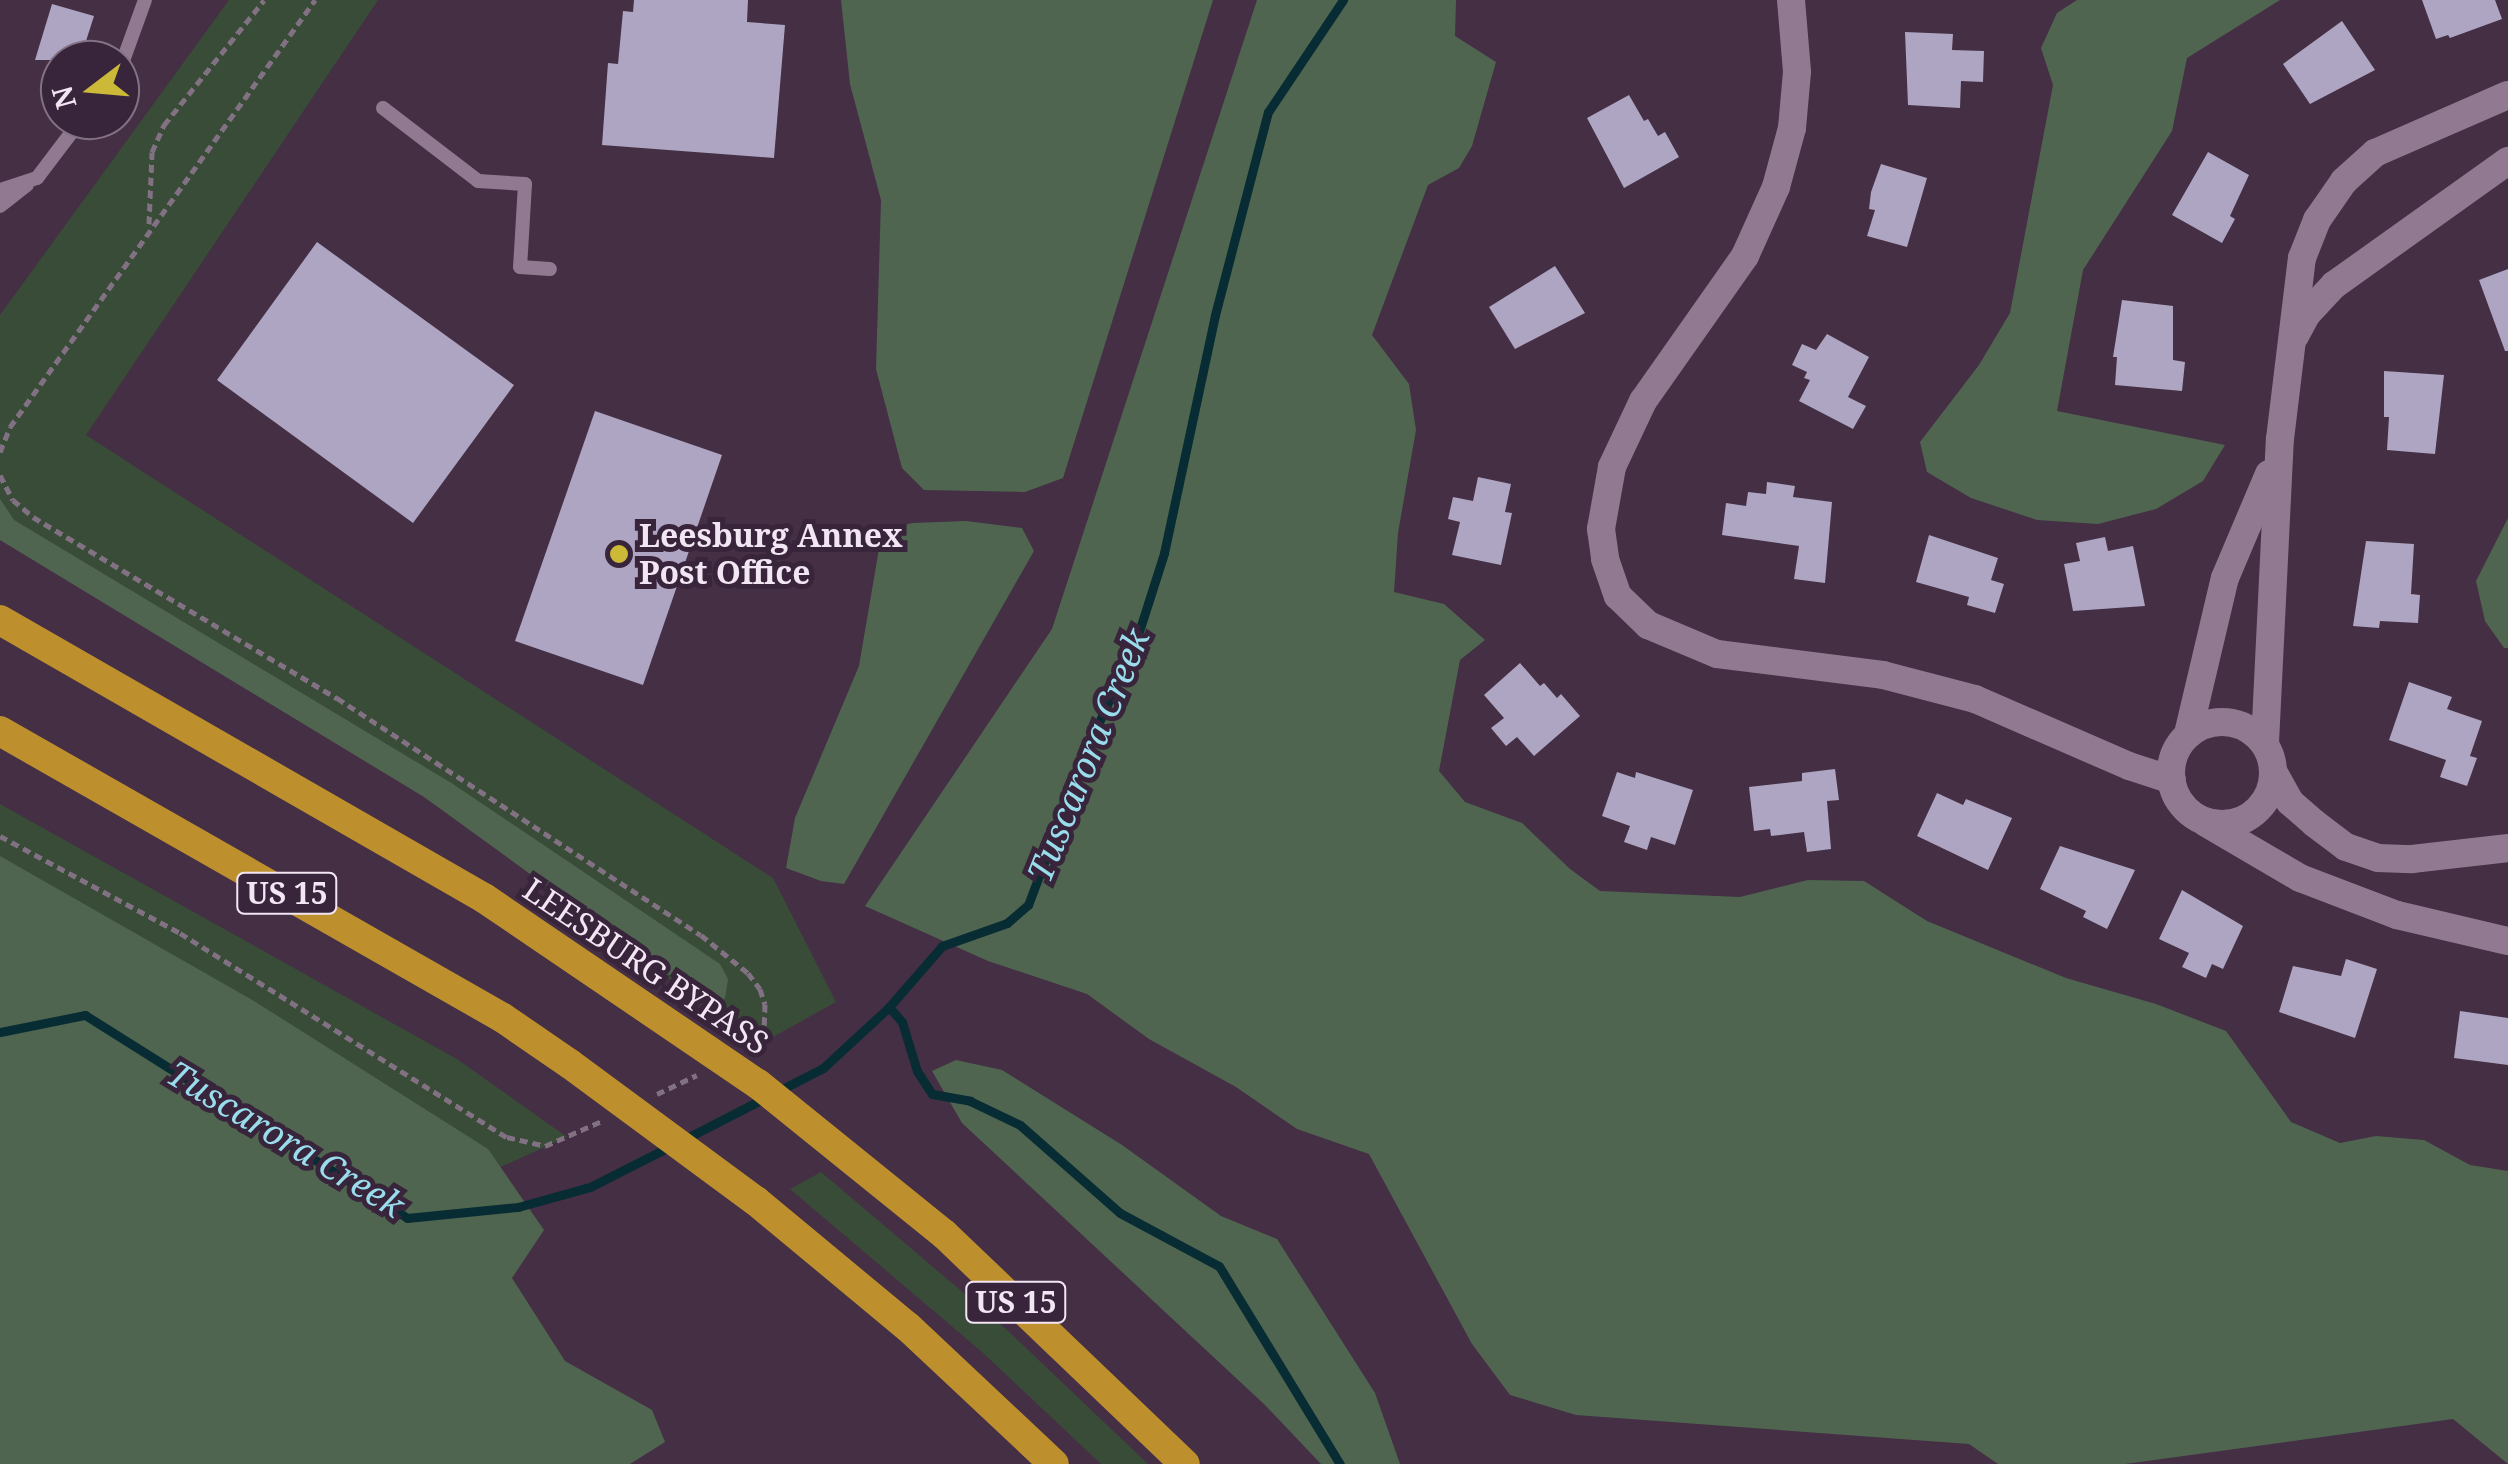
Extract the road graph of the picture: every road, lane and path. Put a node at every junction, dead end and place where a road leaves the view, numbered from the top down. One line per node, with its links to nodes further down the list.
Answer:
1 (145, 0): 5 (lane)
2 (264, 0): 13 (path)
3 (315, 0): 13 (path)
4 (1791, 0): 23 (street)
5 (131, 40)
6 (2508, 95): 15 (street)
7 (382, 108): 14 (lane)
8 (65, 140): 10 (lane)
9 (2508, 161): 15 (street)
10 (36, 178): 11 (lane); 12 (lane)
11 (0, 190)
12 (0, 206)
13 (149, 228): 17 (path)
14 (550, 270)
15 (2292, 342): 16 (street)
16 (2280, 439): 20 (street); 21 (street)
17 (0, 452)
18 (0, 620): 28 (highway, LEESBURG BYPASS / US 15)
19 (0, 730): 27 (highway, US 15)
20 (2188, 734): 21 (street); 23 (street)
21 (2265, 743): 22 (street)
22 (2274, 773): 24 (street); 25 (street)
23 (2172, 780): 24 (street)
24 (2206, 823): 26 (street)
25 (2508, 848)
26 (2508, 941)
27 (1054, 1464)
28 (1185, 1464)

